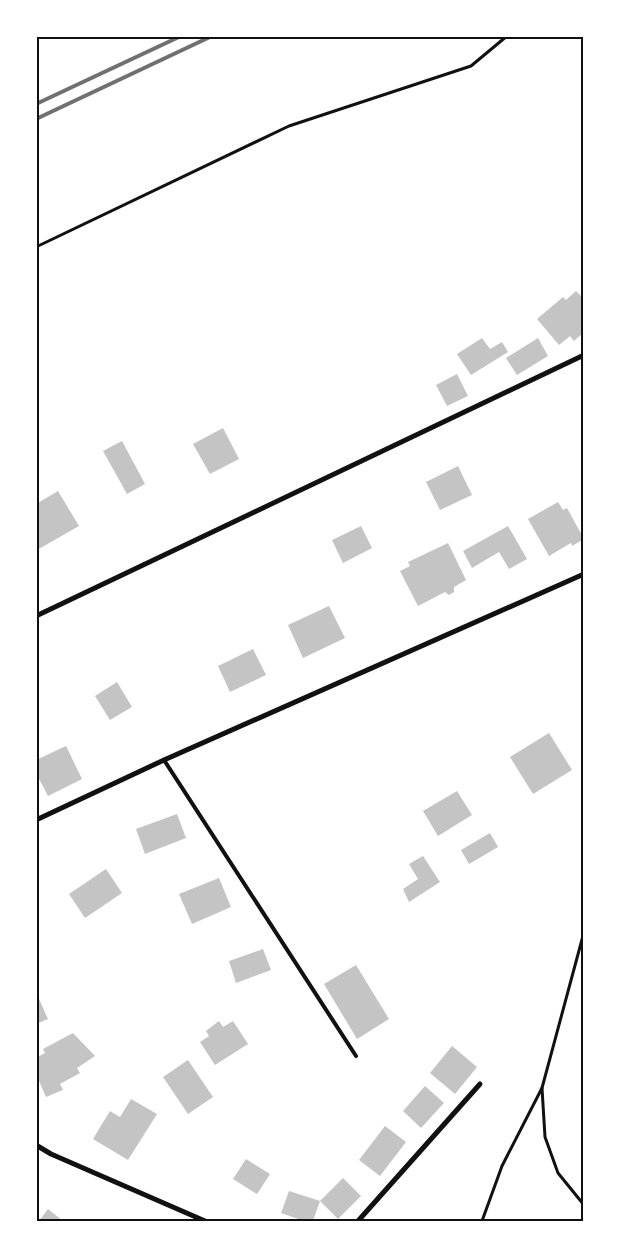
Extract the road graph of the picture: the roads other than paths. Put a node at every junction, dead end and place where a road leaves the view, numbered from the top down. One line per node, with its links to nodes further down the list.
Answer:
1 (584, 355): 3 (street)
2 (584, 574): 4 (street)
3 (36, 616)
4 (164, 760): 5 (street); 6 (lane)
5 (36, 820)
6 (356, 1056)
7 (480, 1084): 10 (street)
8 (36, 1145): 9 (street)
9 (205, 1221)
10 (358, 1221)

